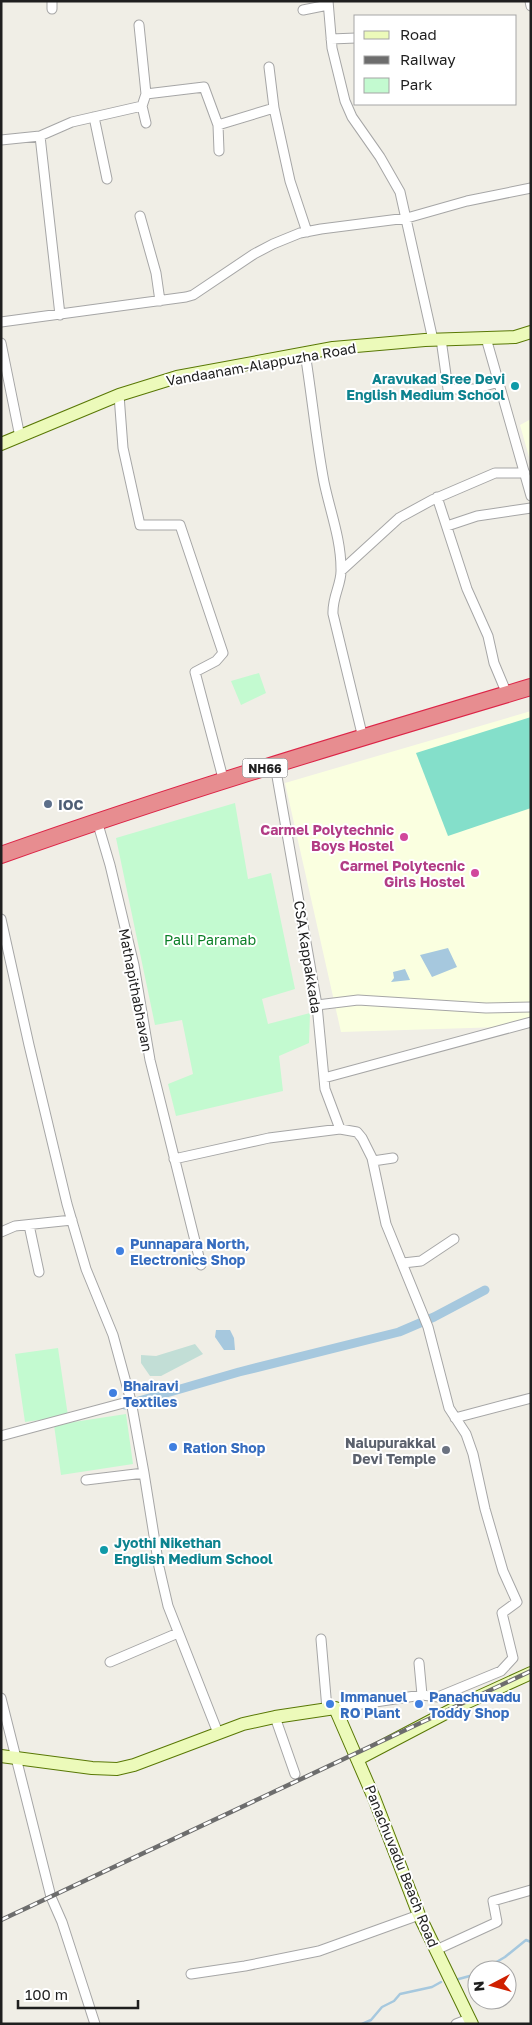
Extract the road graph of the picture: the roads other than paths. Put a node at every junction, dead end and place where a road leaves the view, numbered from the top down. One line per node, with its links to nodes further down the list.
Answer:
1 (530, 1): 3 (street)
2 (328, 3): 4 (street); 7 (street)
3 (531, 6)
4 (303, 10)
5 (139, 25): 9 (street)
6 (354, 38): 7 (street)
7 (331, 39): 21 (street)
8 (269, 67): 11 (street)
9 (146, 94): 10 (street); 14 (street)
10 (142, 106): 12 (street); 13 (street)
11 (274, 108): 14 (street); 22 (street)
12 (94, 117): 15 (street); 18 (street)
13 (146, 123)
14 (218, 125): 17 (street)
15 (40, 136): 16 (street); 24 (street)
16 (1, 140)
17 (219, 151)
18 (107, 179)
19 (531, 188): 21 (street)
20 (140, 216): 23 (street)
21 (407, 218): 22 (street); 28 (street)
22 (307, 232): 23 (street)
23 (160, 301): 24 (street)
24 (60, 314): 25 (street)
25 (1, 322)
26 (531, 332): 27 (main road, Vandaanam-Alappuzha Road)
27 (486, 338): 28 (main road, Vandaanam-Alappuzha Road); 31 (street)
28 (437, 340): 30 (main road, Vandaanam-Alappuzha Road); 31 (street)
29 (1, 343): 33 (street)
30 (305, 353): 32 (main road, Vandaanam-Alappuzha Road); 40 (street)
31 (499, 382): 35 (street)
32 (119, 395): 33 (main road, Vandaanam-Alappuzha Road); 45 (street)
33 (20, 436): 34 (main road, Vandaanam-Alappuzha Road)
34 (1, 444)
35 (525, 473): 36 (street); 37 (street)
36 (531, 496)
37 (437, 498): 39 (street); 40 (street)
38 (531, 508): 39 (street)
39 (447, 526): 42 (street)
40 (341, 571): 43 (street)
41 (531, 687): 42 (highway, NH66)
42 (507, 694): 43 (highway, NH66)
43 (363, 738): 44 (highway, NH66)
44 (274, 765): 45 (highway, NH66); 49 (street, CSA Kappakkada)
45 (224, 782): 46 (highway, NH66)
46 (97, 821): 47 (highway, NH66); 55 (street, Mathapithabhavan)
47 (1, 855)
48 (1, 919): 57 (street)
49 (317, 1005): 50 (street); 52 (street, CSA Kappakkada)
50 (531, 1007)
51 (531, 1022): 52 (street)
52 (324, 1078): 53 (street, CSA Kappakkada)
53 (340, 1129): 55 (street); 56 (street)
54 (393, 1158): 56 (street)
55 (174, 1159): 62 (street, Mathapithabhavan)
56 (373, 1161): 61 (street)
57 (72, 1220): 58 (street); 65 (street)
58 (29, 1225): 59 (street); 63 (street)
59 (1, 1232)
60 (454, 1238): 61 (street)
61 (403, 1263): 66 (street)
62 (201, 1264)
63 (39, 1272)
64 (531, 1398): 66 (street)
65 (131, 1404): 67 (street); 68 (street)
66 (455, 1418): 75 (street)
67 (1, 1436)
68 (144, 1473): 69 (street); 70 (street)
69 (86, 1480)
70 (178, 1633): 72 (street); 79 (street)
71 (321, 1639): 77 (street)
72 (110, 1662)
73 (419, 1663): 75 (street)
74 (531, 1673): 82 (main road)
75 (422, 1695): 77 (street)
76 (1, 1698): 81 (street)
77 (331, 1708): 78 (main road); 82 (main road, Panachuvadu Beach Road)
78 (275, 1717): 79 (main road); 83 (street)
79 (218, 1734): 81 (main road)
80 (1, 1756): 81 (main road)
81 (17, 1758): 89 (street)
82 (358, 1759): 85 (main road, Panachuvadu Beach Road)
83 (295, 1774)
84 (531, 1890): 86 (street)
85 (419, 1915): 86 (main road, Panachuvadu Beach Road); 87 (street)
86 (436, 1950): 88 (main road, Panachuvadu Beach Road)
87 (191, 1974)
88 (470, 2021): 90 (street)
89 (95, 2024)
90 (456, 2024)

